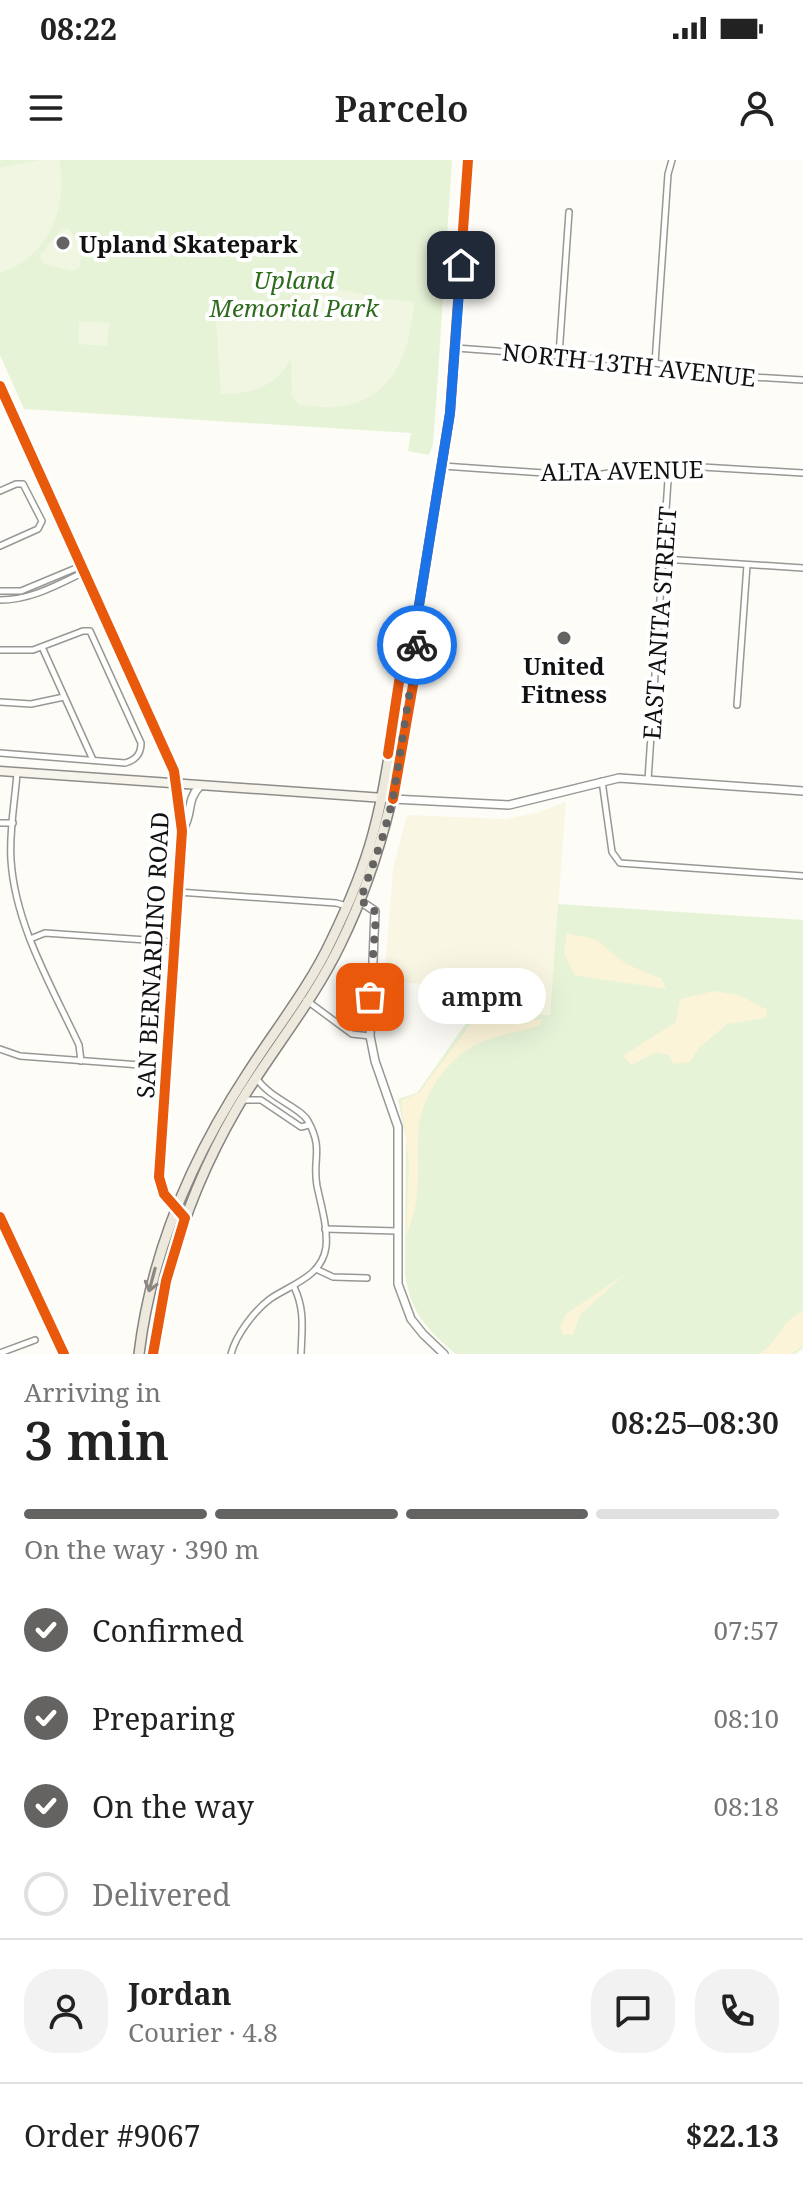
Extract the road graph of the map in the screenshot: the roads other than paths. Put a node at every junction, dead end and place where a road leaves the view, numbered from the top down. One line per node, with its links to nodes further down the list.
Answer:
1 (468, 160): 4 (main road)
2 (672, 160): 6 (street)
3 (569, 212): 5 (street)
4 (456, 348): 5 (street, NORTH 13TH AVENUE); 9 (main road)
5 (559, 355): 6 (street, NORTH 13TH AVENUE)
6 (655, 363): 7 (street, NORTH 13TH AVENUE)
7 (803, 380)
8 (0, 386): 17 (street, SAN BERNARDINO ROAD)
9 (442, 465): 10 (street, ALTA AVENUE); 20 (main road)
10 (669, 465): 11 (street, ALTA AVENUE); 14 (street, EAST ANITA STREET)
11 (803, 473)
12 (0, 491): 13 (street)
13 (0, 546)
14 (663, 559): 15 (street); 30 (street, EAST ANITA STREET)
15 (747, 565): 16 (street); 25 (street)
16 (803, 568)
17 (82, 569): 18 (street); 19 (street); 32 (street, SAN BERNARDINO ROAD)
18 (0, 591)
19 (0, 600)
20 (415, 630): 35 (main road); 36 (main road)
21 (42, 647): 22 (street); 23 (street); 27 (street)
22 (0, 650)
23 (64, 697): 24 (street); 27 (street)
24 (0, 702)
25 (737, 705)
26 (0, 753): 27 (street)
27 (93, 760)
28 (0, 771): 29 (main road)
29 (17, 772): 32 (main road); 38 (street)
30 (648, 780): 31 (street); 34 (street)
31 (602, 781): 36 (street); 40 (street)
32 (177, 784): 33 (main road); 39 (street, SAN BERNARDINO ROAD)
33 (200, 786): 35 (main road); 39 (street)
34 (803, 791)
35 (380, 798): 36 (main road); 43 (main road)
36 (393, 799): 42 (main road)
37 (0, 823): 38 (street)
38 (13, 823): 44 (street)
39 (182, 831): 41 (street, SAN BERNARDINO ROAD)
40 (803, 876)
41 (178, 892): 43 (street); 45 (street, SAN BERNARDINO ROAD)
42 (360, 901): 46 (main road); 47 (street)
43 (347, 906): 46 (main road)
44 (30, 939): 45 (street); 49 (street)
45 (175, 942): 50 (street, SAN BERNARDINO ROAD)
46 (304, 998): 47 (street); 51 (main road); 58 (main road)
47 (370, 1036): 61 (street)
48 (0, 1049): 49 (street)
49 (81, 1061): 50 (street)
50 (167, 1067): 58 (street, SAN BERNARDINO ROAD)
51 (256, 1078): 52 (street); 53 (main road)
52 (266, 1092): 54 (street); 55 (street)
53 (243, 1100): 54 (street); 59 (main road)
54 (261, 1100): 56 (street)
55 (299, 1113): 56 (street); 57 (street)
56 (293, 1121): 57 (street)
57 (309, 1125): 60 (street)
58 (177, 1209): 59 (street, SAN BERNARDINO ROAD); 67 (main road, one-way to 67)
59 (185, 1218): 68 (main road)
60 (325, 1229): 61 (street); 62 (street)
61 (397, 1231): 71 (street)
62 (316, 1269): 63 (street); 64 (street)
63 (367, 1278)
64 (294, 1287): 69 (street); 70 (street)
65 (35, 1340): 66 (street)
66 (0, 1353)
67 (139, 1354)
68 (153, 1354)
69 (231, 1354)
70 (301, 1354)
71 (444, 1354)

